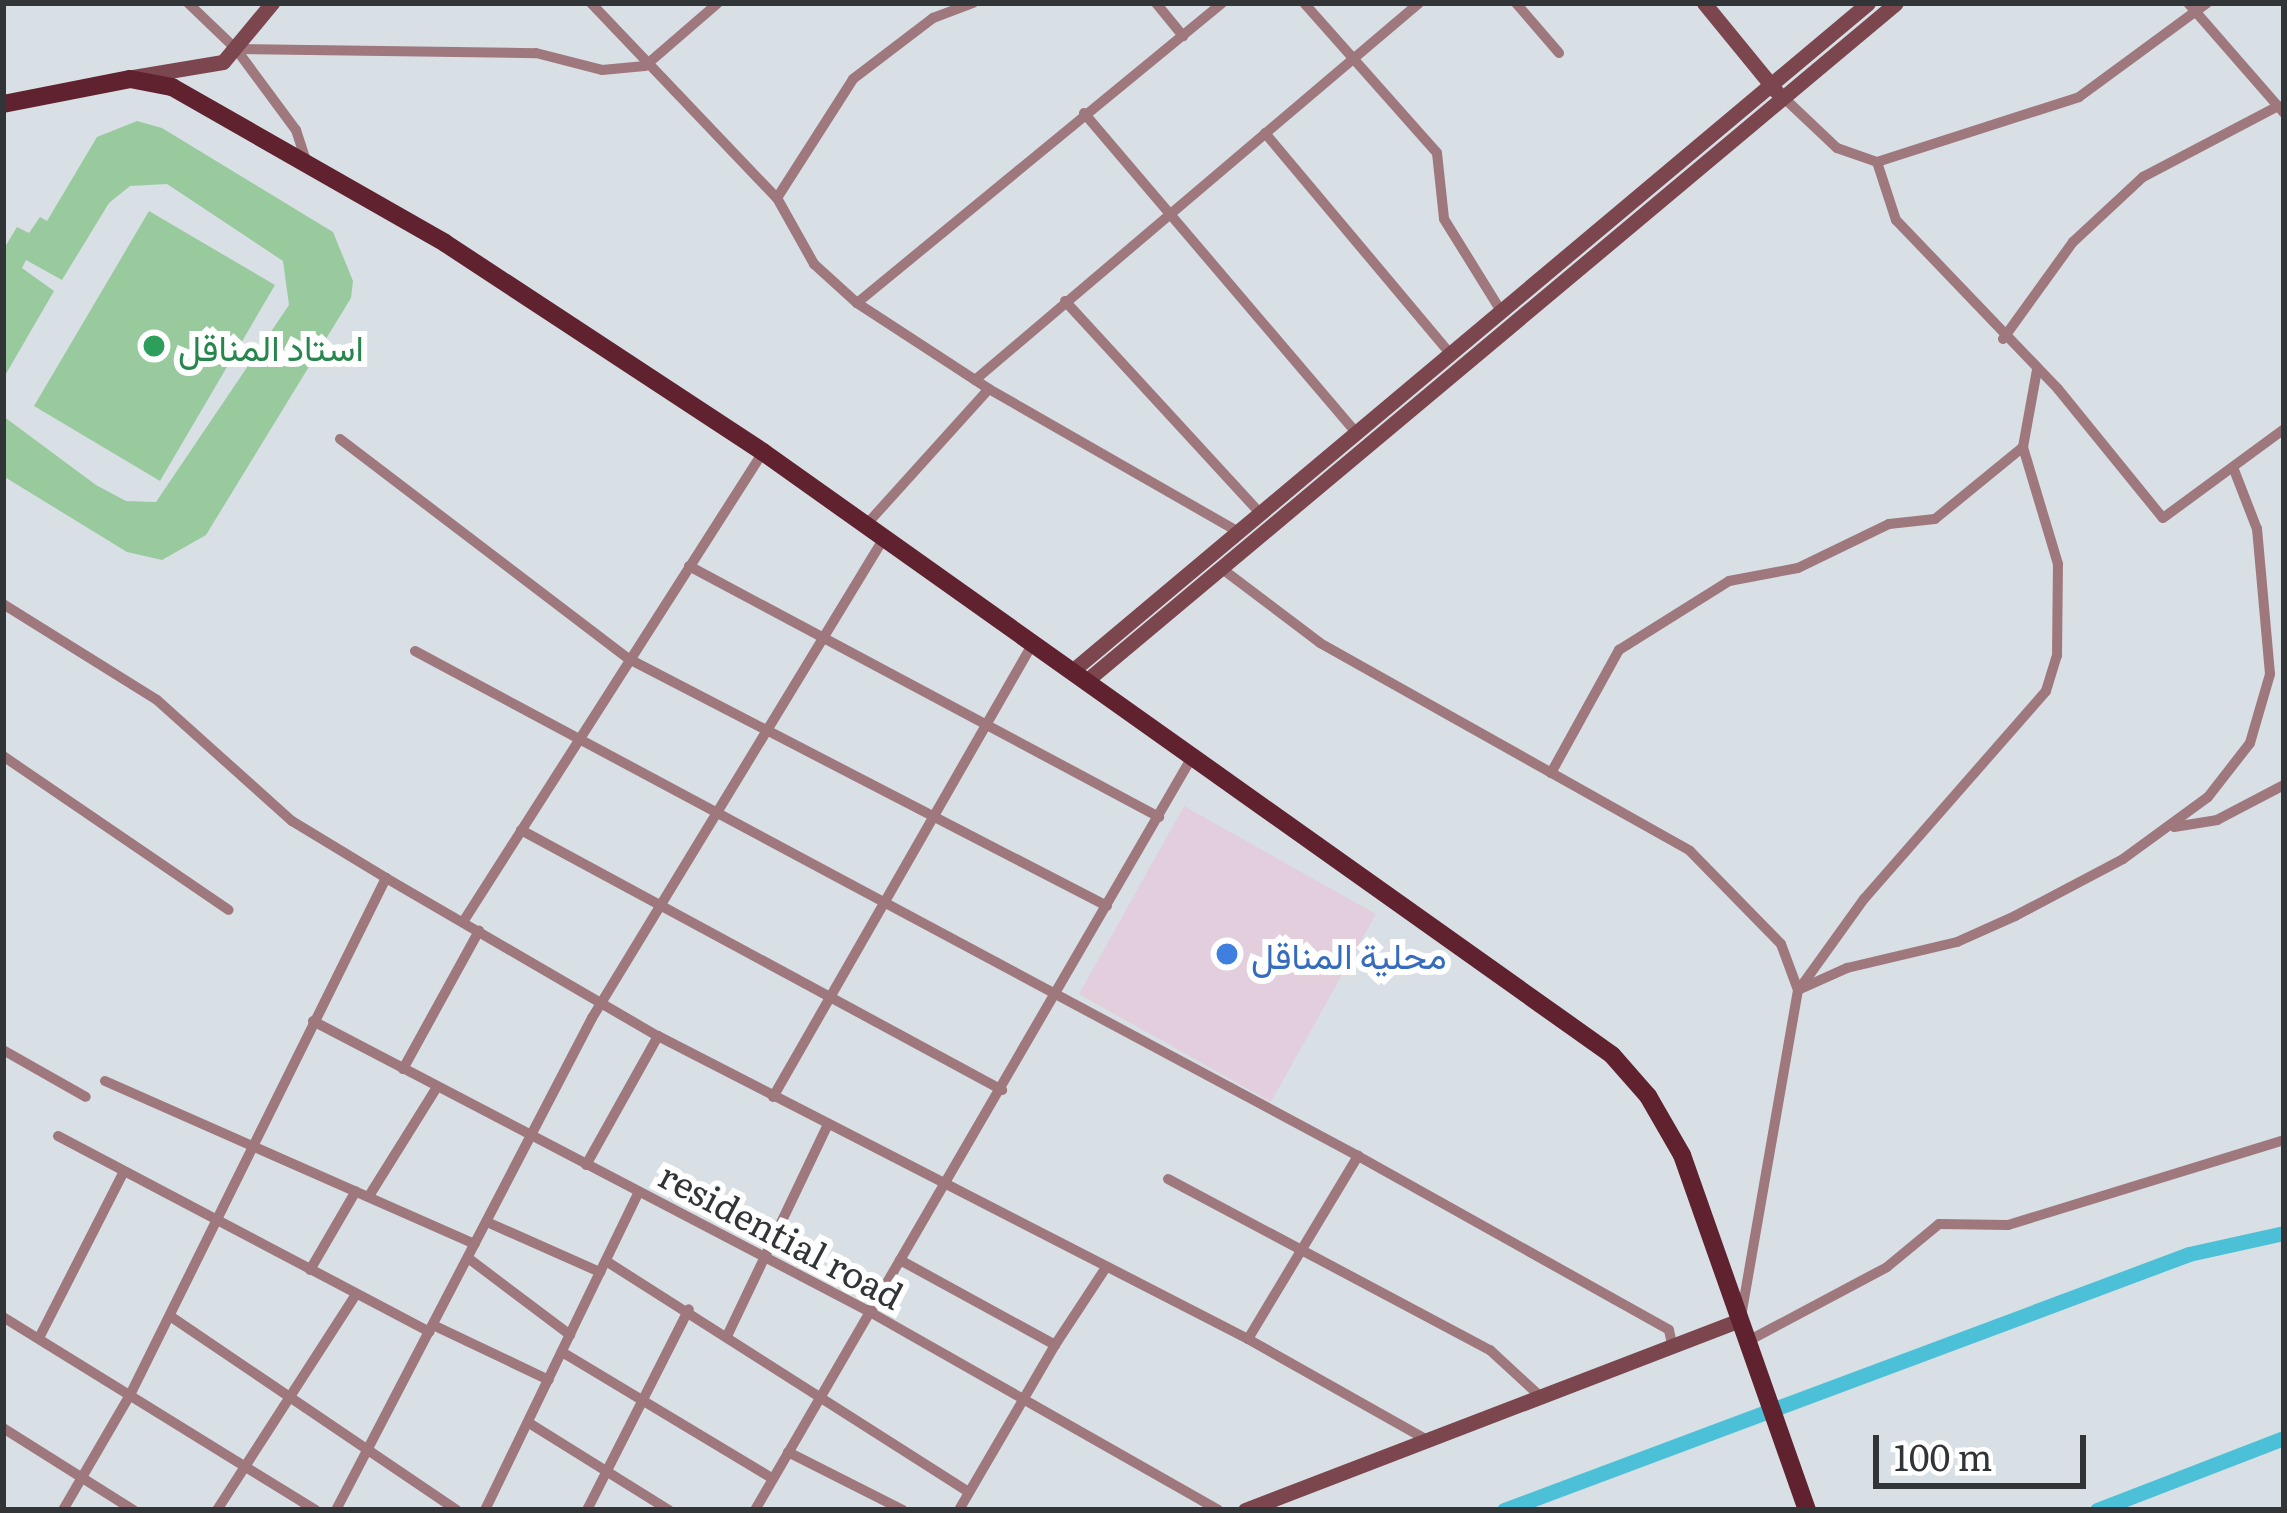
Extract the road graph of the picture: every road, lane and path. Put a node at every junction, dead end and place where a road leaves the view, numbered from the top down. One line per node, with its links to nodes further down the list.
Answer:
1 (188, 3): 17 (street)
2 (272, 3): 17 (street)
3 (591, 3): 20 (street)
4 (718, 3): 20 (street)
5 (973, 3): 30 (street)
6 (1156, 3): 16 (street)
7 (1222, 3): 16 (street)
8 (1304, 3): 19 (street)
9 (1419, 3): 19 (street)
10 (1516, 3): 18 (street)
11 (1704, 3): 22 (street)
12 (1868, 3): 22 (street)
13 (1896, 3): 23 (street)
14 (2207, 3): 15 (street)
15 (2192, 8): 25 (street); 28 (street)
16 (1183, 36): 26 (street)
17 (236, 49): 20 (street); 21 (street); 29 (street)
18 (1559, 53)
19 (1353, 61): 27 (street); 34 (street)
20 (645, 66): 30 (street)
21 (100, 83): 24 (main road); 29 (main road)
22 (1769, 86): 23 (street); 34 (street)
23 (1783, 98): 28 (street); 51 (street)
24 (5, 109)
25 (2281, 110): 35 (street)
26 (1084, 113): 31 (street); 33 (street)
27 (1265, 133): 31 (street); 36 (street)
28 (1876, 162): 35 (street)
29 (307, 164): 44 (main road)
30 (776, 198): 33 (street)
31 (1164, 214): 32 (street); 41 (street)
32 (1065, 302): 38 (street); 46 (street)
33 (857, 303): 38 (street)
34 (1502, 311): 36 (street)
35 (2003, 339): 37 (street)
36 (1450, 355): 41 (street)
37 (2037, 370): 43 (street); 45 (street)
38 (975, 380): 39 (street)
39 (989, 389): 47 (street); 48 (street)
40 (2284, 429): 45 (street)
41 (1358, 434): 46 (street)
42 (340, 439): 56 (street)
43 (2023, 447): 63 (street); 77 (street)
44 (763, 452): 47 (main road); 50 (street)
45 (2233, 467): 68 (street)
46 (1261, 514): 48 (street)
47 (866, 525): 49 (main road)
48 (1239, 532): 57 (street)
49 (884, 538): 53 (street); 54 (main road)
50 (689, 566): 53 (street); 56 (street)
51 (1222, 568): 57 (street); 63 (street)
52 (3, 604): 70 (street)
53 (823, 634): 58 (street); 59 (street)
54 (1033, 643): 57 (main road); 58 (street)
55 (415, 651): 60 (street)
56 (629, 659): 59 (street); 60 (street)
57 (1079, 676): 62 (main road)
58 (988, 720): 66 (street); 67 (street)
59 (764, 729): 65 (street); 66 (street)
60 (579, 739): 65 (street); 69 (street)
61 (3, 756): 74 (street)
62 (1192, 757): 67 (street); 118 (main road)
63 (1551, 772): 77 (street)
64 (2284, 785): 68 (street)
65 (715, 812): 71 (street); 72 (street)
66 (932, 815): 71 (street); 73 (street)
67 (1159, 817): 73 (street)
68 (2170, 827): 77 (street)
69 (521, 830): 72 (street); 75 (street)
70 (386, 878): 75 (street); 81 (street)
71 (881, 900): 78 (street); 79 (street)
72 (662, 901): 78 (street); 80 (street)
73 (1107, 906): 79 (street)
74 (229, 910)
75 (463, 922): 76 (street)
76 (479, 931): 80 (street); 84 (street)
77 (1798, 990): 118 (street)
78 (831, 995): 87 (street); 89 (street)
79 (1053, 997): 87 (street); 95 (street)
80 (602, 1004): 82 (street); 92 (street)
81 (313, 1021): 84 (street, residential road); 94 (street)
82 (658, 1036): 89 (street); 96 (street)
83 (3, 1050): 88 (street)
84 (403, 1069): 86 (street, residential road)
85 (105, 1081): 94 (street)
86 (437, 1087): 92 (street, residential road); 102 (street)
87 (1002, 1090): 99 (street)
88 (86, 1097)
89 (773, 1097): 90 (street)
90 (828, 1124): 99 (street); 107 (street)
91 (58, 1136): 97 (street)
92 (530, 1137): 96 (street, residential road); 104 (street)
93 (2284, 1140): 124 (street)
94 (251, 1144): 100 (street); 103 (street)
95 (1358, 1156): 106 (street); 126 (street)
96 (586, 1165): 101 (street, residential road)
97 (123, 1173): 103 (street); 122 (street)
98 (1168, 1179): 106 (street)
99 (948, 1186): 109 (street); 111 (street)
100 (356, 1191): 102 (street); 112 (street)
101 (638, 1192): 107 (street, residential road); 110 (street)
102 (369, 1196): 105 (street)
103 (216, 1222): 112 (street); 116 (street)
104 (487, 1222): 105 (street); 110 (street)
105 (475, 1244): 108 (street)
106 (1302, 1247): 123 (street); 132 (street)
107 (764, 1257): 115 (street, residential road); 120 (street)
108 (468, 1258): 119 (street); 121 (street)
109 (900, 1261): 115 (street); 125 (street)
110 (603, 1266): 114 (street); 121 (street)
111 (1105, 1269): 123 (street); 125 (street)
112 (310, 1270): 113 (street)
113 (356, 1294): 119 (street); 130 (street)
114 (688, 1309): 120 (street); 133 (street)
115 (870, 1312): 131 (street); 134 (street, residential road)
116 (170, 1316): 129 (street); 130 (street)
117 (3, 1317): 122 (street)
118 (1740, 1320): 124 (main road); 126 (street)
119 (432, 1329): 128 (street); 138 (street)
120 (728, 1334): 131 (street)
121 (570, 1336): 127 (street)
122 (39, 1338): 129 (street)
123 (1248, 1339): 137 (street)
124 (1748, 1341): 159 (main road)
125 (1055, 1345): 134 (street)
126 (1673, 1349): 132 (street)
127 (562, 1352): 128 (street); 133 (street)
128 (549, 1380): 135 (street)
129 (131, 1393): 140 (street); 143 (street)
130 (291, 1396): 138 (street); 140 (street)
131 (820, 1398): 139 (street); 144 (street)
132 (1542, 1398): 137 (street)
133 (640, 1399): 141 (street); 142 (street)
134 (1022, 1400): 144 (street); 157 (street, residential road)
135 (529, 1423): 141 (street); 151 (street)
136 (3, 1428): 143 (street)
137 (1429, 1441): 158 (street)
138 (368, 1449): 149 (street); 150 (street)
139 (788, 1452): 142 (street); 155 (street)
140 (247, 1466): 147 (street); 148 (street)
141 (606, 1469): 152 (street); 153 (street)
142 (773, 1479): 154 (street)
143 (82, 1480): 145 (street); 146 (street)
144 (969, 1492): 156 (street)
145 (63, 1510)
146 (133, 1510)
147 (217, 1510)
148 (315, 1510)
149 (336, 1510)
150 (456, 1510)
151 (485, 1510)
152 (586, 1510)
153 (669, 1510)
154 (755, 1510)
155 (903, 1510)
156 (959, 1510)
157 (1218, 1510)
158 (1245, 1510)
159 (1807, 1510)

